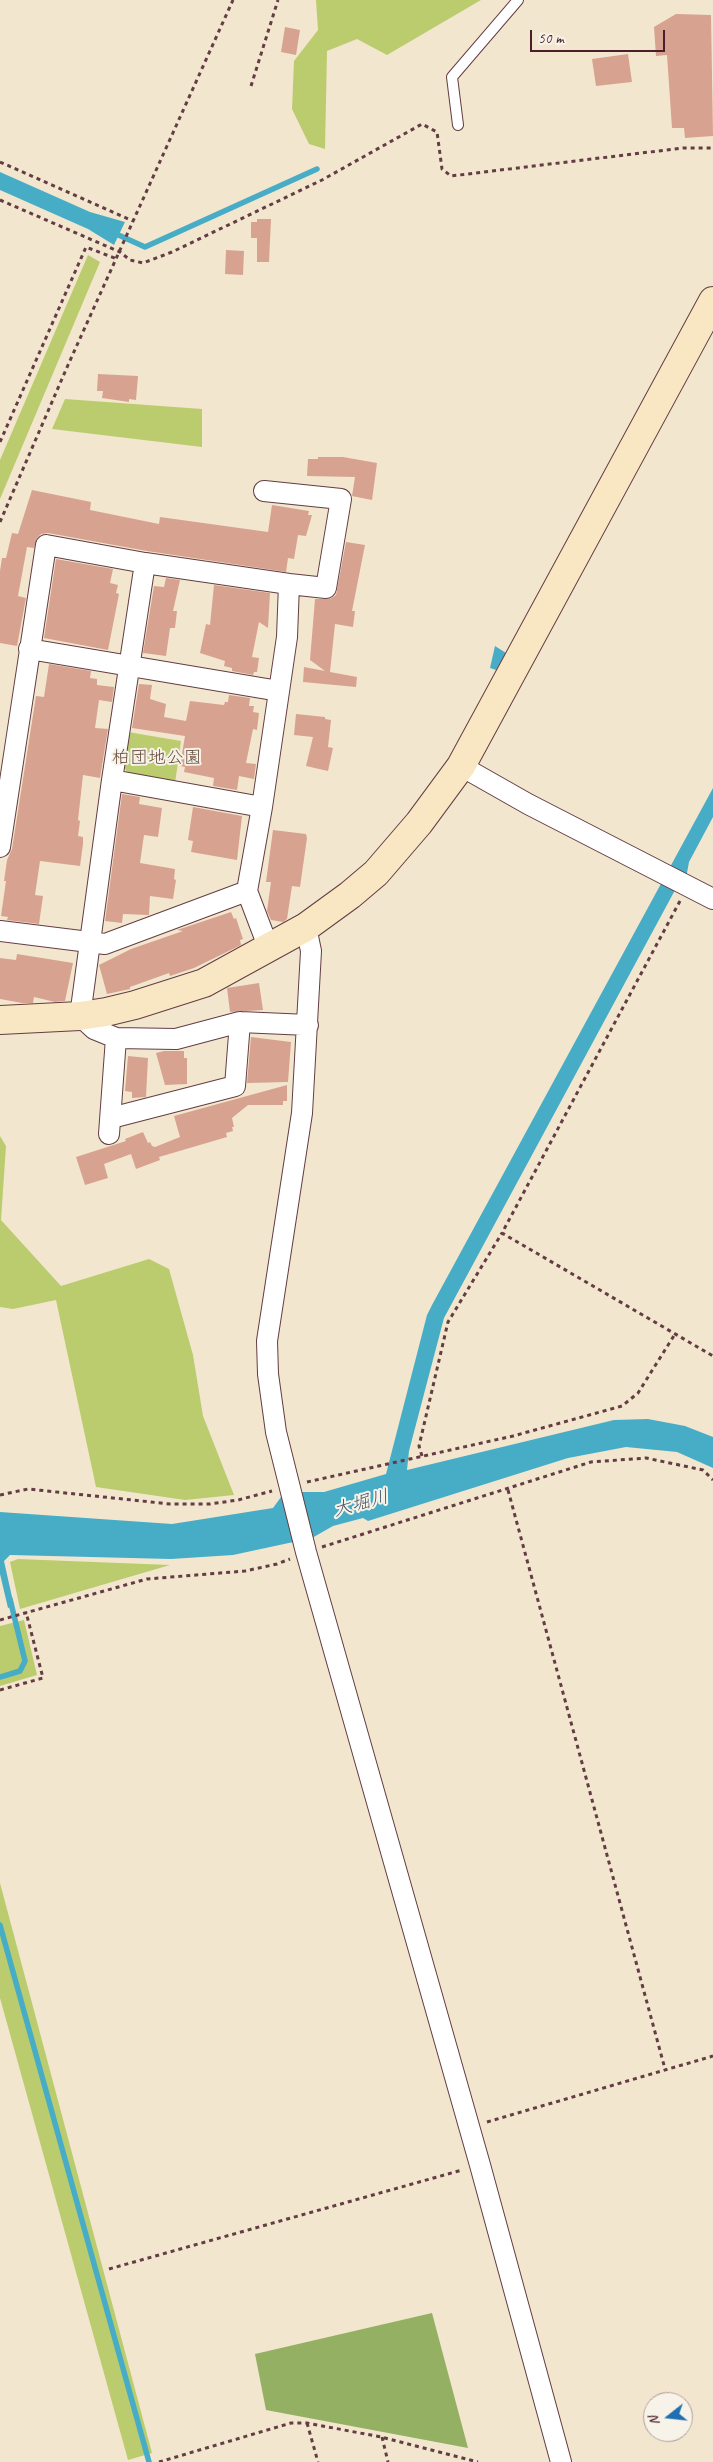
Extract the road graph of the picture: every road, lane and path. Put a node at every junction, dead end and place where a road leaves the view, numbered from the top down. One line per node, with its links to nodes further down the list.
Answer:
1 (233, 0): 9 (path)
2 (278, 0): 4 (path)
3 (518, 0): 5 (lane)
4 (251, 86)
5 (458, 125)
6 (713, 148): 10 (path)
7 (0, 162): 9 (path)
8 (0, 200): 10 (path)
9 (133, 221): 10 (path)
10 (121, 250): 11 (path)
11 (117, 259): 13 (path); 15 (path)
12 (713, 301): 22 (street)
13 (0, 442)
14 (264, 491): 17 (street)
15 (0, 522)
16 (145, 563): 17 (street); 18 (street); 19 (street)
17 (289, 584): 20 (street)
18 (28, 649): 19 (street); 21 (street)
19 (129, 666): 20 (street); 23 (street)
20 (279, 692): 24 (street)
21 (7, 745): 25 (street)
22 (461, 766): 26 (street); 29 (street)
23 (112, 780): 24 (street); 31 (street)
24 (262, 807): 27 (street)
25 (0, 847)
26 (686, 884): 28 (street); 38 (path)
27 (248, 890): 31 (street); 32 (street)
28 (713, 899)
29 (306, 927): 32 (street); 36 (street)
30 (0, 931): 31 (street)
31 (90, 942): 33 (street)
32 (269, 949): 33 (street)
33 (80, 1016): 34 (street); 37 (street)
34 (0, 1020)
35 (240, 1022): 36 (street); 37 (street); 37 (street)
36 (308, 1025): 43 (street)
37 (116, 1038)
38 (502, 1233): 39 (path); 41 (path)
39 (675, 1334): 40 (path); 41 (path)
40 (713, 1356)
41 (422, 1456): 43 (path)
42 (713, 1480): 44 (path)
43 (290, 1490): 45 (path); 46 (street)
44 (508, 1490): 46 (path); 51 (path)
45 (0, 1495)
46 (305, 1548): 47 (path); 52 (street)
47 (26, 1612): 48 (path); 49 (path)
48 (2, 1619)
49 (0, 1690)
50 (713, 2056): 51 (path)
51 (666, 2069): 52 (path)
52 (470, 2128): 53 (street)
53 (480, 2165): 54 (path); 61 (street)
54 (109, 2269)
55 (307, 2423): 56 (path); 57 (path); 58 (path)
56 (381, 2437): 59 (path); 60 (path)
57 (161, 2461)
58 (318, 2462)
59 (388, 2462)
60 (478, 2462)
61 (561, 2462)

